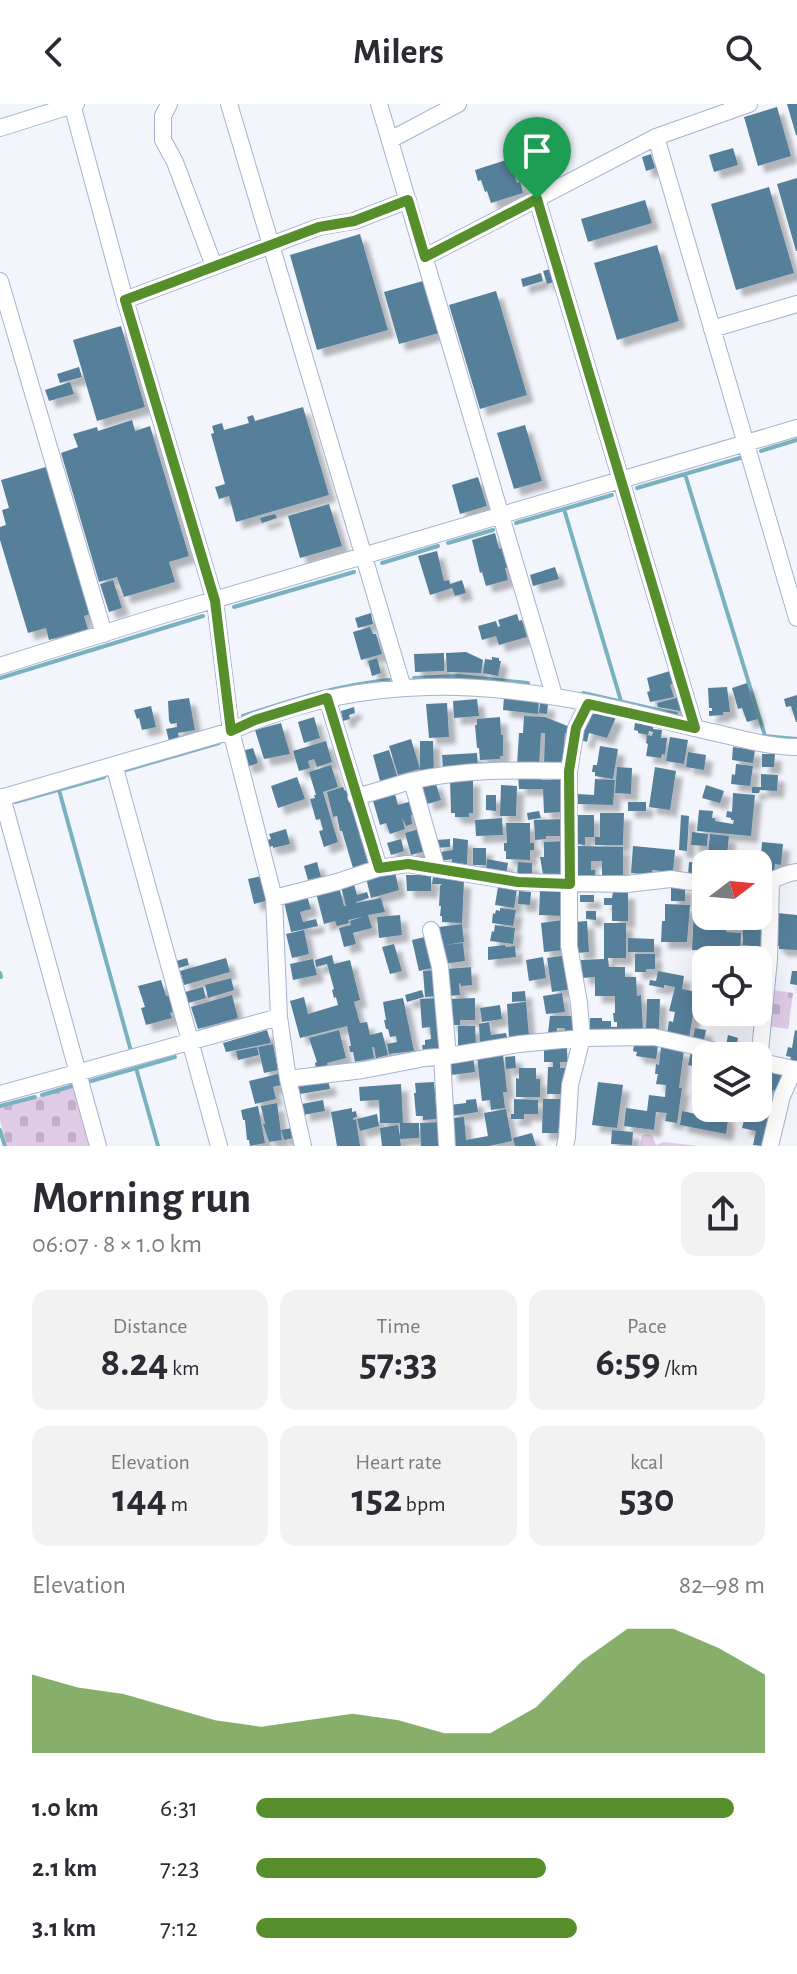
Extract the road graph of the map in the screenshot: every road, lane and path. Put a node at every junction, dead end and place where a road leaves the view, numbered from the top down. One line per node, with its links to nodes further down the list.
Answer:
1 (73, 104): 7 (street); 16 (street)
2 (169, 104): 14 (street)
3 (229, 104): 12 (street)
4 (379, 104): 9 (street)
5 (458, 104): 9 (street)
6 (749, 104): 8 (street)
7 (0, 128)
8 (656, 137): 10 (street); 18 (street)
9 (390, 140): 11 (street)
10 (537, 199): 13 (street); 21 (street)
11 (408, 200): 12 (street); 13 (street)
12 (271, 245): 14 (street); 23 (street)
13 (425, 257): 22 (street)
14 (214, 266): 16 (street)
15 (0, 281): 26 (street)
16 (125, 300): 24 (street)
17 (797, 304): 18 (street)
18 (712, 329): 20 (street)
19 (797, 428): 20 (street)
20 (746, 444): 21 (street); 25 (street)
21 (621, 481): 22 (street); 32 (street)
22 (501, 516): 23 (street); 29 (street)
23 (364, 557): 24 (street); 28 (street)
24 (215, 601): 26 (street); 33 (street)
25 (797, 618)
26 (104, 634): 27 (street)
27 (0, 666)
28 (403, 688): 29 (street); 30 (street)
29 (554, 695): 31 (street)
30 (327, 698): 33 (street); 39 (street)
31 (588, 704): 32 (street); 36 (street)
32 (695, 728): 34 (street)
33 (231, 731): 35 (street); 46 (street)
34 (797, 747)
35 (114, 765): 38 (street); 51 (street)
36 (569, 771): 37 (street); 45 (street)
37 (412, 781): 39 (street); 41 (street)
38 (1, 797): 57 (street)
39 (356, 797): 40 (street)
40 (379, 868): 41 (street); 46 (street)
41 (437, 869): 45 (street)
42 (797, 872): 43 (street)
43 (772, 880)
44 (692, 882): 45 (street)
45 (570, 884): 50 (street)
46 (274, 898): 49 (street)
47 (431, 930): 54 (street)
48 (767, 930): 52 (street)
49 (279, 1017): 51 (street); 58 (street)
50 (582, 1038): 53 (street); 54 (street); 64 (street)
51 (190, 1041): 57 (street); 61 (street)
52 (760, 1042)
53 (692, 1046)
54 (445, 1056): 58 (street); 63 (street)
55 (772, 1064): 56 (street)
56 (795, 1069): 65 (street)
57 (78, 1072): 59 (street); 60 (street)
58 (288, 1079): 62 (street)
59 (0, 1094)
60 (98, 1146)
61 (219, 1146)
62 (303, 1146)
63 (447, 1146)
64 (565, 1146)
65 (770, 1146)

